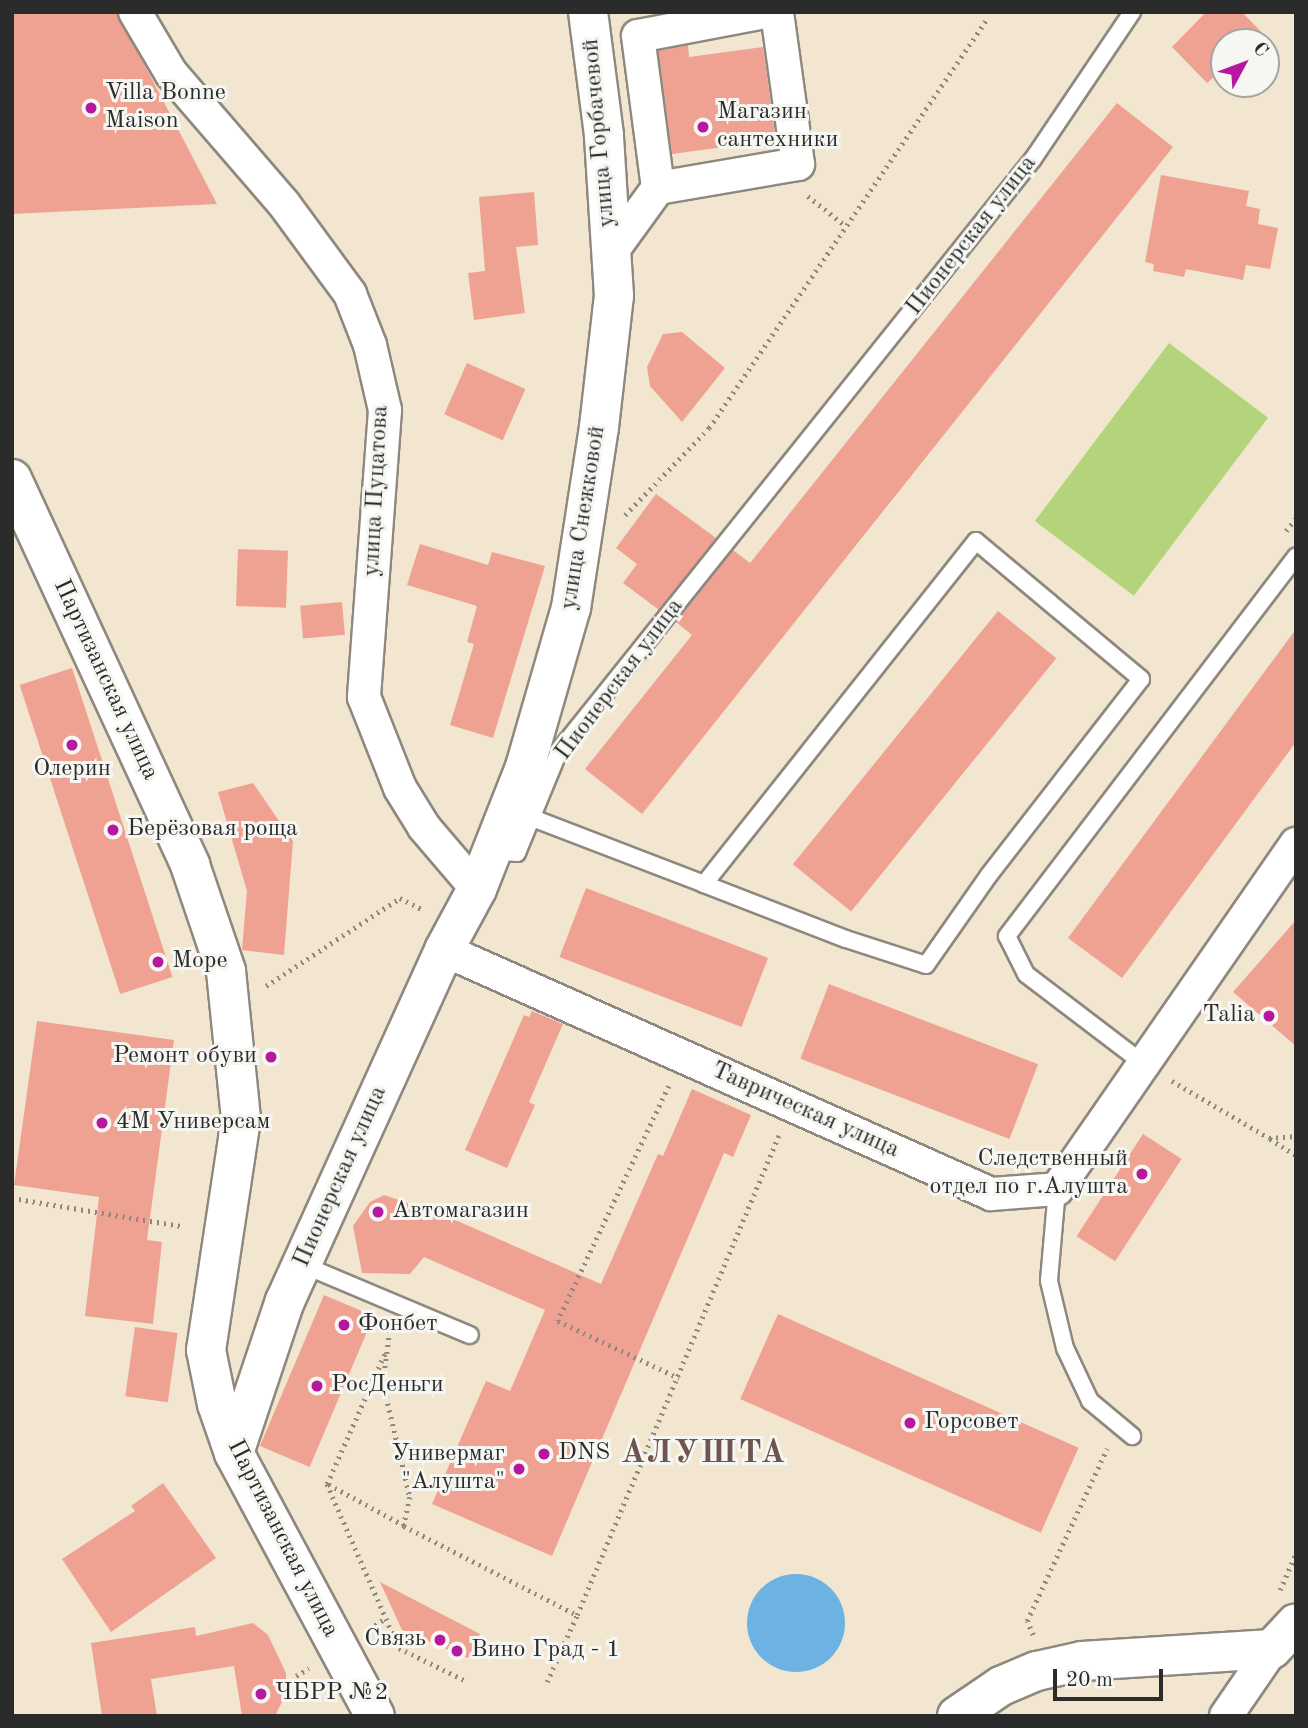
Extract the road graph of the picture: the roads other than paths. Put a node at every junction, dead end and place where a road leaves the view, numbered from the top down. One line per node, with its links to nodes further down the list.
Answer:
1 (135, 12): 14 (street, улица Пуцатова)
2 (588, 12): 7 (main road, улица Горбачевой)
3 (765, 12): 6 (street)
4 (777, 12): 6 (street)
5 (1132, 12): 10 (lane, Пионерская улица)
6 (658, 188): 7 (street)
7 (610, 254): 12 (main road, улица Снежковой)
8 (12, 479): 21 (main road, Партизанская улица)
9 (1296, 556): 16 (lane)
10 (535, 818): 12 (lane, Пионерская улица); 13 (lane)
11 (1296, 844): 16 (street)
12 (492, 852): 14 (main road, Пионерская улица)
13 (704, 884): 13 (lane)
14 (477, 889): 15 (main road, Пионерская улица)
15 (444, 950): 17 (street, Таврическая улица); 18 (main road, Пионерская улица)
16 (1144, 1064): 17 (street)
17 (1057, 1189): 20 (lane)
18 (302, 1264): 19 (lane); 21 (main road, Пионерская улица)
19 (470, 1335)
20 (1132, 1436)
21 (234, 1453): 23 (main road, Партизанская улица)
22 (1282, 1631): 24 (main road); 25 (street)
23 (375, 1716)
24 (957, 1716)
25 (1226, 1716)

